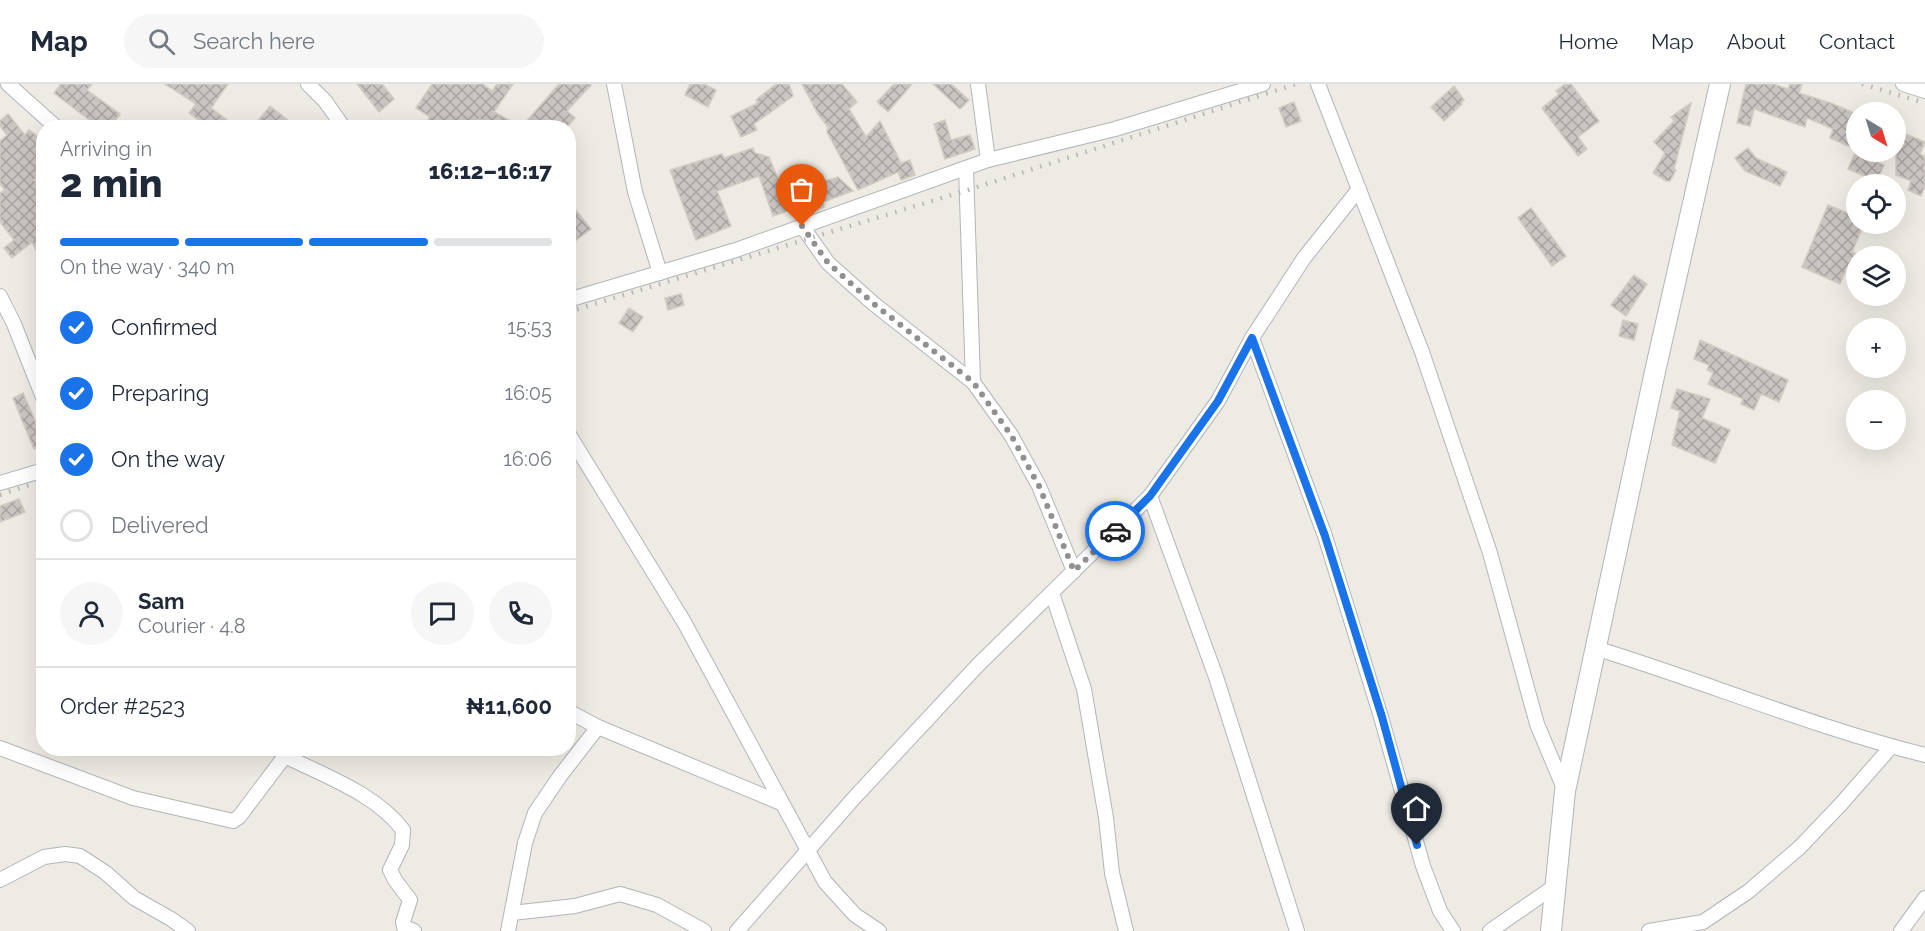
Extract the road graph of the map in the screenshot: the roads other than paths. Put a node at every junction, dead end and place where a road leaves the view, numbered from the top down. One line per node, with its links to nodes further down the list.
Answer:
1 (8, 84): 10 (street)
2 (308, 84): 11 (street)
3 (614, 84): 16 (street)
4 (978, 84): 12 (street)
5 (1263, 84): 12 (street)
6 (1318, 84): 14 (street)
7 (1719, 84): 28 (street)
8 (1903, 84): 9 (street)
9 (1925, 91)
10 (48, 120)
11 (338, 120)
12 (988, 160): 13 (street)
13 (966, 168): 15 (street); 21 (street)
14 (1359, 189): 19 (street); 38 (street)
15 (802, 226): 16 (street); 21 (street)
16 (660, 273): 18 (street)
17 (0, 296): 20 (street)
18 (576, 298)
19 (1252, 338): 25 (street); 53 (street)
20 (36, 380)
21 (973, 382): 26 (street)
22 (576, 446): 39 (street)
23 (36, 472): 24 (street)
24 (0, 483)
25 (1150, 496): 26 (street); 52 (street)
26 (1074, 571): 27 (street)
27 (1052, 593): 40 (street); 51 (street)
28 (1595, 648): 31 (street); 38 (street)
29 (576, 715): 30 (street)
30 (598, 727): 33 (street); 39 (street)
31 (1891, 747): 34 (street); 56 (street)
32 (0, 748): 35 (street)
33 (576, 755)
34 (1925, 755)
35 (278, 756)
36 (289, 756): 47 (street)
37 (576, 756): 44 (street)
38 (1565, 791): 42 (street)
39 (781, 803): 40 (street)
40 (807, 850): 45 (street); 50 (street)
41 (0, 880): 46 (street)
42 (1555, 886): 54 (street); 55 (street)
43 (1925, 898): 57 (street)
44 (512, 912): 48 (street); 49 (street)
45 (875, 930)
46 (188, 931)
47 (414, 931)
48 (508, 931)
49 (704, 931)
50 (737, 931)
51 (1126, 931)
52 (1297, 931)
53 (1453, 931)
54 (1490, 931)
55 (1551, 931)
56 (1649, 931)
57 (1901, 931)

